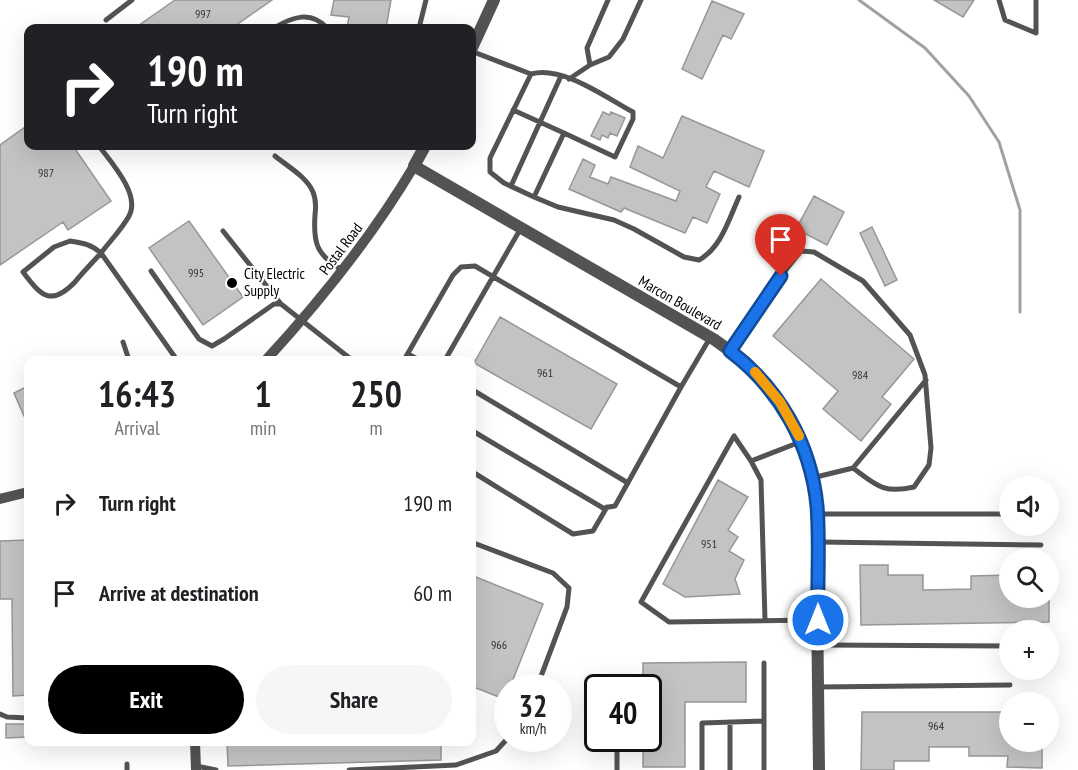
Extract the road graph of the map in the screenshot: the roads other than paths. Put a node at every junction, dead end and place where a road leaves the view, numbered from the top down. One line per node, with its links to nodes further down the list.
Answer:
1 (132, 0): 8 (lane)
2 (426, 0): 11 (lane)
3 (494, 0): 12 (street)
4 (608, 0): 14 (lane)
5 (641, 0): 14 (lane)
6 (999, 0): 7 (lane)
7 (1036, 0)
8 (106, 20)
9 (283, 24): 10 (lane)
10 (323, 24)
11 (419, 24)
12 (476, 39)
13 (476, 52): 15 (lane)
14 (590, 65): 17 (lane)
15 (531, 74): 16 (lane); 18 (lane)
16 (561, 76): 17 (lane); 19 (lane)
17 (569, 79): 20 (lane)
18 (513, 110): 19 (lane); 25 (lane)
19 (540, 122): 20 (lane); 25 (lane)
20 (564, 133): 27 (lane)
21 (102, 150): 30 (lane)
22 (423, 150): 24 (street, Postal Road)
23 (275, 156): 32 (lane)
24 (414, 166): 28 (street, Marcon Boulevard); 32 (street, Postal Road)
25 (511, 186): 27 (lane)
26 (739, 196): 27 (lane)
27 (534, 197)
28 (521, 228): 33 (lane); 36 (street, Marcon Boulevard)
29 (223, 231): 34 (lane)
30 (101, 253): 30 (lane); 40 (lane)
31 (150, 271): 34 (lane)
32 (344, 271): 35 (street, Postal Road)
33 (492, 276): 43 (lane); 44 (lane); 46 (lane)
34 (281, 304): 35 (lane)
35 (302, 320): 41 (street, Postal Road); 42 (lane)
36 (711, 338): 38 (street, Marcon Boulevard); 46 (lane)
37 (123, 342): 39 (lane)
38 (730, 351): 45 (lane); 49 (street, Marcon Boulevard)
39 (128, 356)
40 (174, 356)
41 (270, 356)
42 (347, 356)
43 (407, 356)
44 (447, 356)
45 (926, 380): 51 (lane); 51 (lane)
46 (681, 387): 54 (lane)
47 (476, 392): 54 (lane)
48 (476, 433): 57 (lane)
49 (801, 442): 50 (lane); 53 (street, Marcon Boulevard)
50 (752, 461): 63 (lane); 63 (lane)
51 (853, 468): 53 (lane)
52 (476, 474): 57 (lane)
53 (812, 478): 58 (street, Marcon Boulevard)
54 (628, 483): 57 (lane)
55 (24, 493): 56 (street)
56 (0, 499)
57 (607, 507)
58 (817, 514): 59 (lane); 60 (street, Marcon Boulevard)
59 (999, 514)
60 (817, 542): 62 (lane); 64 (street, Marcon Boulevard)
61 (476, 544): 68 (lane)
62 (1041, 545)
63 (765, 620): 64 (lane)
64 (818, 620): 65 (street, Marcon Boulevard)
65 (818, 645): 66 (lane); 70 (street, Marcon Boulevard)
66 (999, 646)
67 (764, 663): 73 (lane)
68 (542, 674)
69 (1010, 685): 70 (lane)
70 (818, 687): 85 (street, Marcon Boulevard)
71 (0, 714): 72 (lane)
72 (24, 718)
73 (764, 721): 74 (lane); 84 (lane)
74 (730, 722): 82 (lane); 83 (lane)
75 (195, 746): 78 (street)
76 (494, 752): 80 (lane)
77 (617, 752): 81 (lane)
78 (196, 768): 79 (lane)
79 (216, 770)
80 (349, 770)
81 (617, 770)
82 (702, 770)
83 (730, 770)
84 (765, 770)
85 (819, 770)

